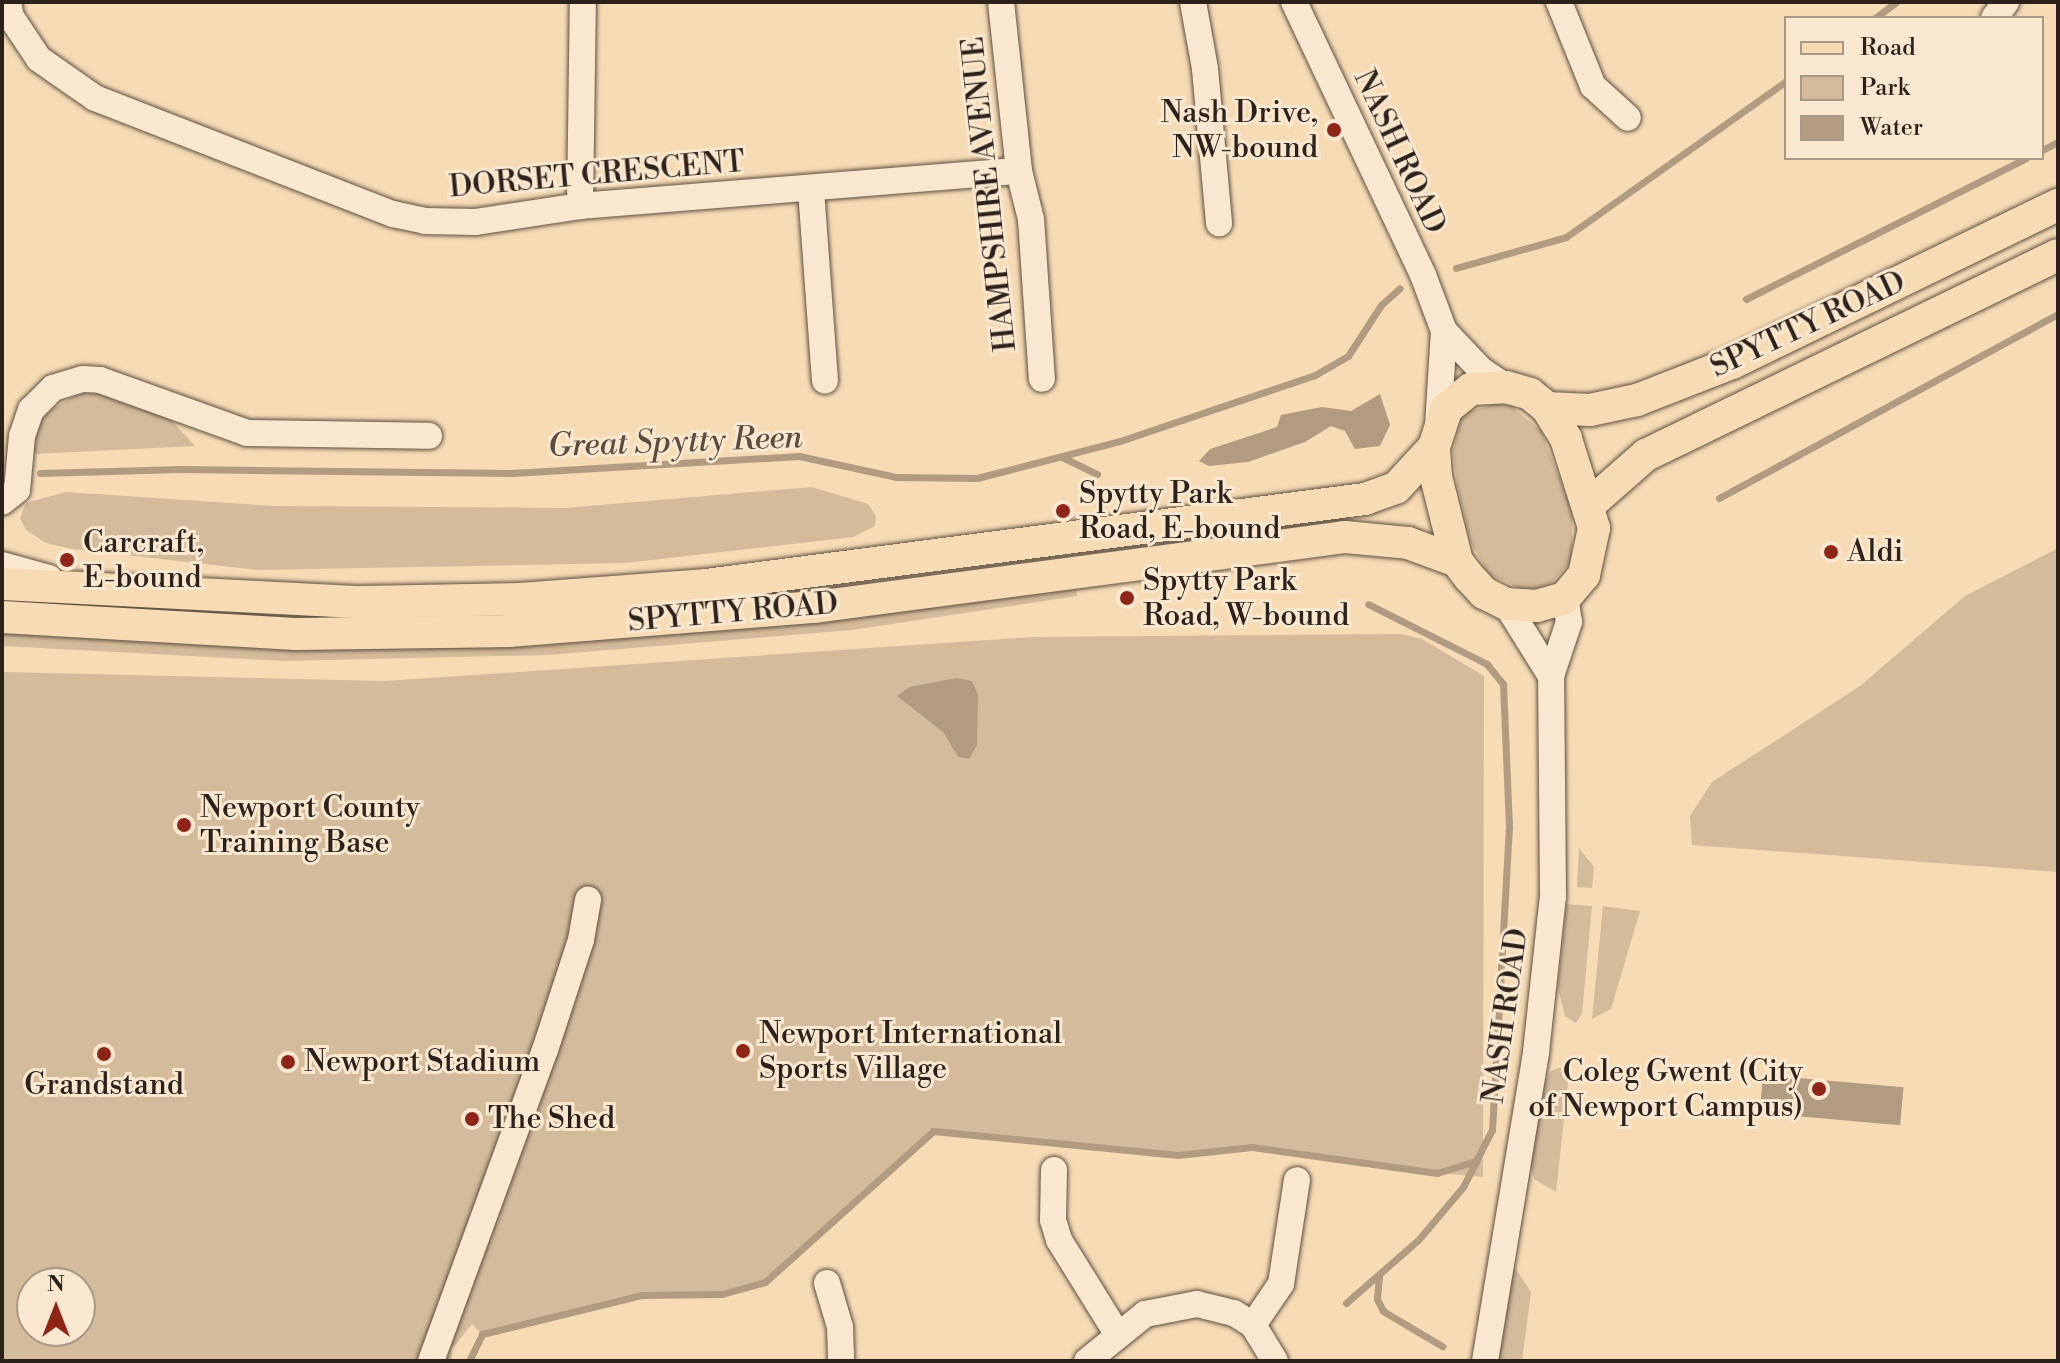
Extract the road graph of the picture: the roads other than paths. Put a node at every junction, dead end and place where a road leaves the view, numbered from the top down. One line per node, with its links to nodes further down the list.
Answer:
1 (583, 2): 11 (street)
2 (1001, 2): 8 (street, HAMPSHIRE AVENUE)
3 (1193, 2): 12 (street)
4 (1294, 2): 14 (street, NASH ROAD)
5 (1559, 2): 7 (street)
6 (7, 13): 11 (street, DORSET CRESCENT)
7 (1628, 118)
8 (1019, 171): 9 (street, DORSET CRESCENT); 15 (street, HAMPSHIRE AVENUE)
9 (811, 190): 11 (street, DORSET CRESCENT); 16 (street)
10 (2058, 205): 18 (main road, SPYTTY ROAD)
11 (580, 206)
12 (1219, 223)
13 (2058, 255): 22 (main road, SPYTTY ROAD)
14 (1444, 331): 17 (street, NASH ROAD); 20 (street, NASH ROAD)
15 (1042, 379)
16 (825, 380)
17 (1506, 387): 18 (main road); 20 (main road)
18 (1547, 408): 22 (main road)
19 (429, 436): 21 (street)
20 (1436, 437): 23 (main road); 26 (main road, SPYTTY ROAD)
21 (2, 502)
22 (1589, 505): 27 (main road)
23 (1457, 561): 28 (main road); 29 (main road, SPYTTY ROAD)
24 (2, 565): 26 (street)
25 (2, 584): 26 (main road, SPYTTY ROAD)
26 (100, 592)
27 (1565, 598): 28 (main road); 30 (street, NASH ROAD)
28 (1506, 604): 30 (street)
29 (2, 617)
30 (1551, 676): 41 (street, NASH ROAD)
31 (588, 900): 37 (street)
32 (1054, 1170): 36 (street)
33 (1297, 1180): 35 (street)
34 (827, 1283): 38 (street)
35 (1253, 1325): 36 (street); 40 (street)
36 (1118, 1335): 39 (street)
37 (431, 1361)
38 (841, 1361)
39 (1087, 1361)
40 (1275, 1361)
41 (1485, 1361)

